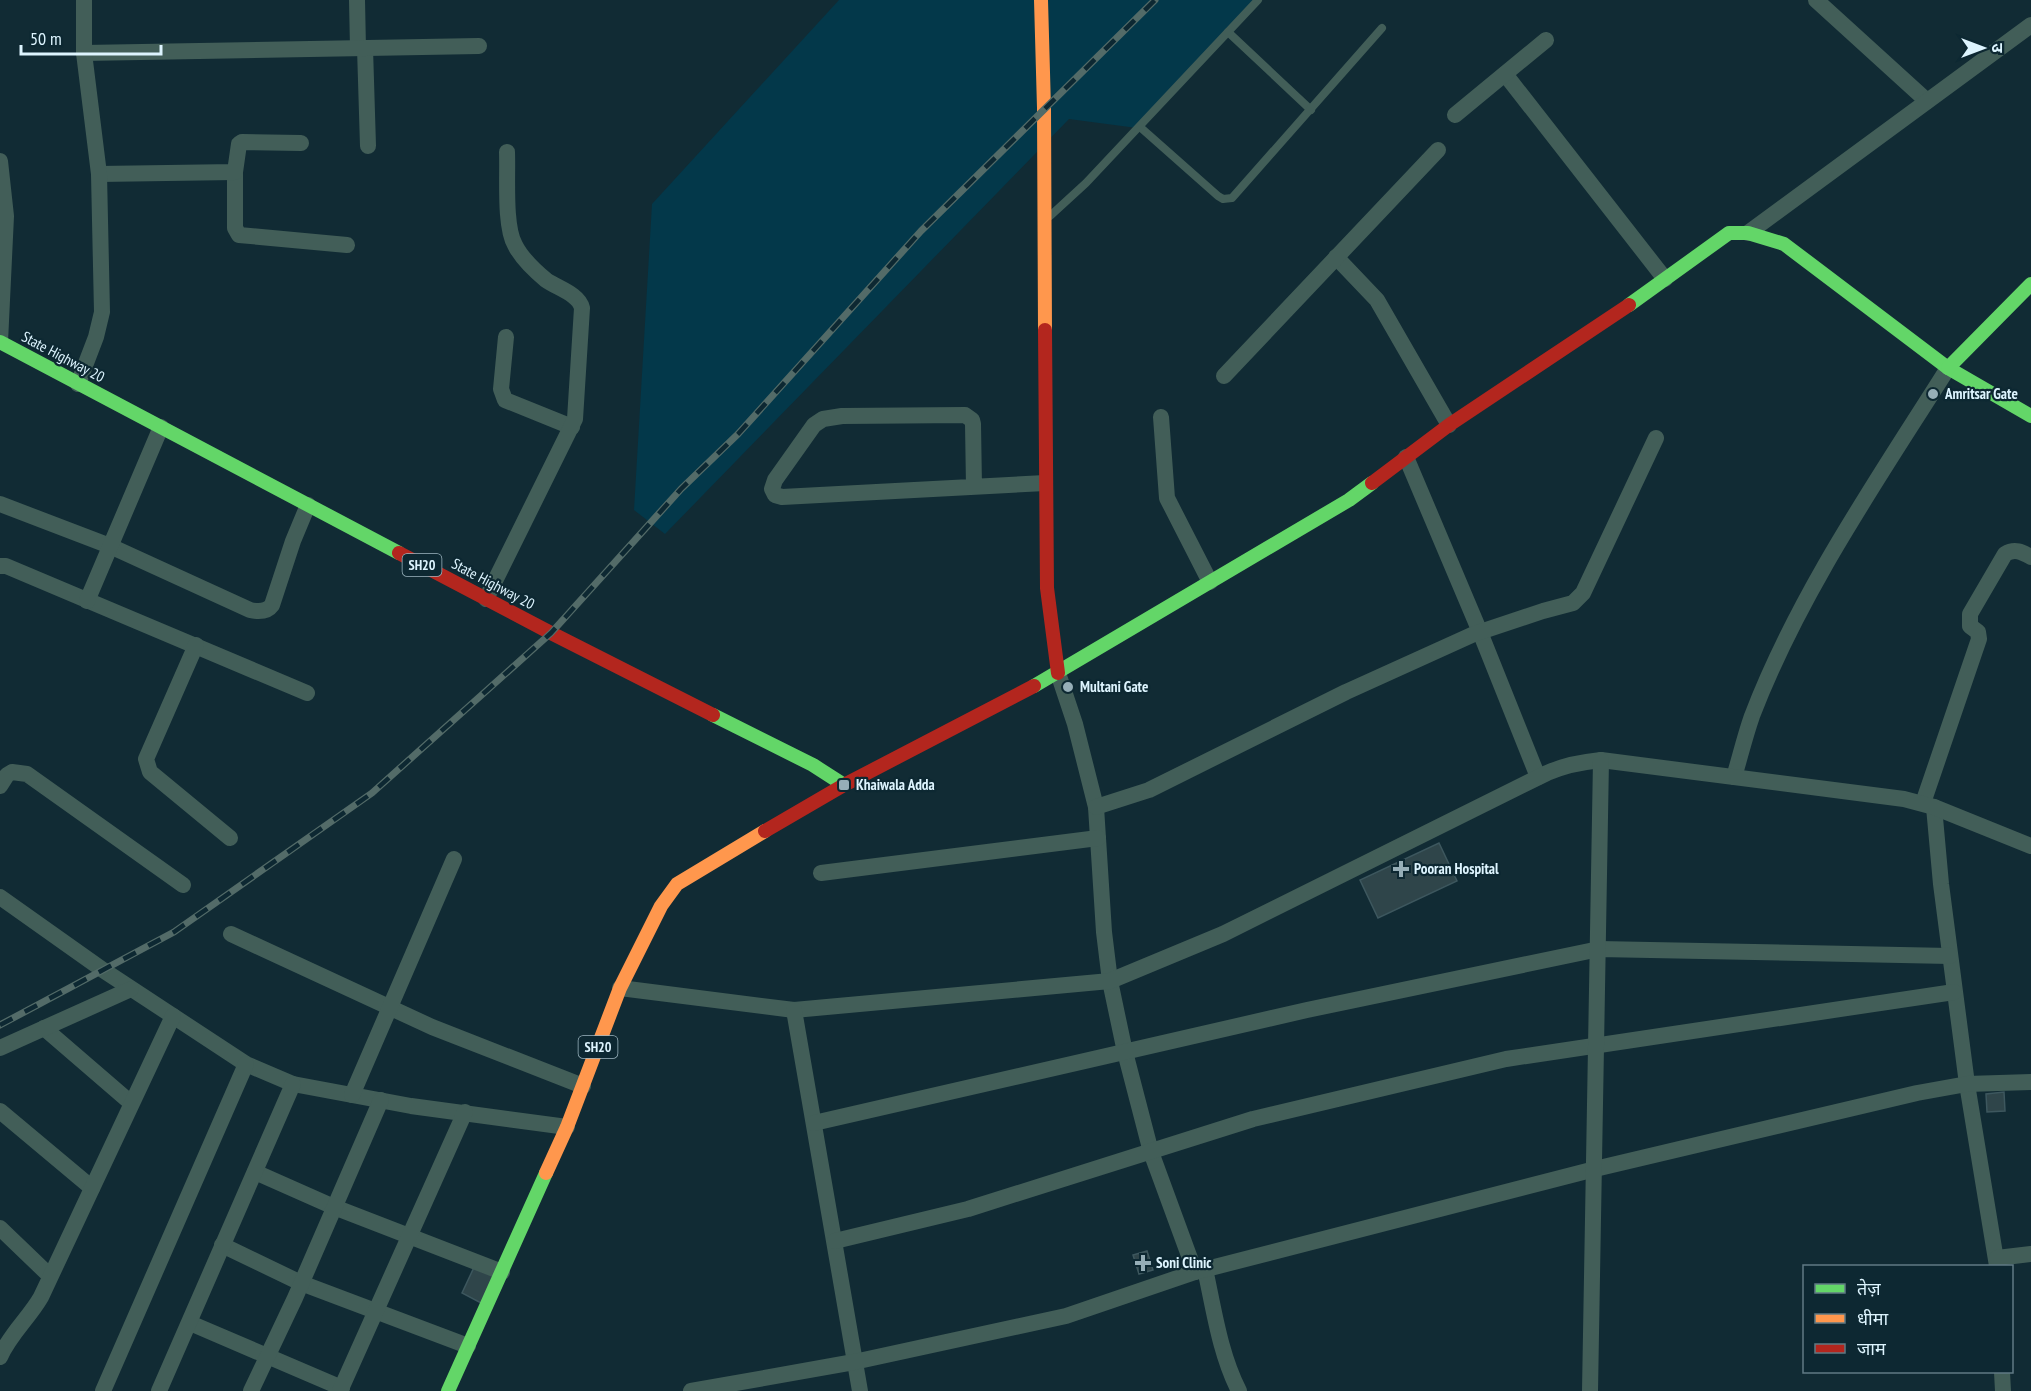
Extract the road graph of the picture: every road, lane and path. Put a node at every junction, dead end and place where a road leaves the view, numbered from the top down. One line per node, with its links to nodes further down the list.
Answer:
1 (84, 0): 12 (street)
2 (357, 0): 11 (street)
3 (1041, 0): 25 (main road)
4 (1258, 0): 8 (lane)
5 (1816, 0): 14 (street)
6 (2031, 24): 14 (street)
7 (1382, 28): 15 (lane)
8 (1228, 32): 15 (lane); 17 (lane)
9 (1546, 40): 13 (street)
10 (479, 46): 11 (street)
11 (361, 48): 12 (street); 19 (street)
12 (84, 53): 24 (street)
13 (1505, 74): 16 (street); 29 (street)
14 (1927, 101): 26 (street)
15 (1311, 110): 17 (lane)
16 (1455, 115)
17 (1140, 127): 25 (lane)
18 (301, 143): 23 (street)
19 (368, 146)
20 (1438, 150): 28 (street)
21 (507, 152): 40 (street)
22 (0, 161): 32 (street)
23 (235, 172): 24 (street); 27 (street)
24 (99, 174): 35 (street)
25 (1045, 221): 43 (main road)
26 (1748, 233): 29 (main road); 33 (main road)
27 (347, 245)
28 (1336, 257): 34 (street); 38 (street)
29 (1665, 279): 38 (main road)
30 (2031, 284): 33 (main road)
31 (506, 338): 40 (street)
32 (0, 342): 35 (main road, State Highway 20 / SH20)
33 (1948, 368): 36 (main road); 59 (street)
34 (1224, 376)
35 (78, 384): 39 (main road, State Highway 20 / SH20)
36 (2031, 416)
37 (1161, 417): 50 (street)
38 (1449, 425): 42 (main road)
39 (161, 427): 46 (main road, State Highway 20 / SH20); 47 (street)
40 (572, 427): 51 (street)
41 (1656, 438): 53 (street)
42 (1406, 458): 50 (main road); 53 (street)
43 (1045, 483): 44 (street); 55 (main road)
44 (974, 487): 44 (street)
45 (0, 504): 47 (street)
46 (308, 505): 47 (street); 51 (main road, State Highway 20 / SH20)
47 (110, 546): 52 (street)
48 (2031, 557): 62 (street)
49 (0, 566): 52 (street)
50 (1210, 582): 55 (main road)
51 (486, 599): 60 (main road, State Highway 20 / SH20)
52 (87, 601): 54 (street)
53 (1480, 632): 58 (street); 63 (street)
54 (196, 645): 56 (street); 64 (street)
55 (1058, 673): 60 (main road); 63 (street)
56 (307, 693)
57 (1601, 760): 58 (street); 59 (street); 72 (street)
58 (1538, 777): 74 (street)
59 (1734, 777): 62 (street)
60 (844, 785): 75 (main road, SH20)
61 (0, 786): 69 (street)
62 (1929, 805): 66 (street); 73 (street)
63 (1096, 807): 65 (street)
64 (230, 838)
65 (1098, 838): 68 (street); 74 (street)
66 (2031, 846)
67 (454, 859): 78 (street)
68 (821, 873)
69 (183, 885)
70 (0, 897): 76 (street)
71 (231, 934): 78 (street)
72 (1599, 949): 73 (street); 82 (street); 84 (street)
73 (1950, 956): 77 (street)
74 (1110, 981): 79 (street); 84 (street)
75 (620, 988): 79 (street); 89 (main road, SH20)
76 (131, 989): 80 (street); 81 (street)
77 (1954, 992): 82 (street); 88 (street)
78 (390, 1007): 89 (street); 90 (street)
79 (794, 1010): 95 (street)
80 (172, 1016): 85 (street); 92 (street)
81 (44, 1028): 83 (street); 92 (street)
82 (1598, 1045): 97 (street); 98 (street)
83 (0, 1048)
84 (1125, 1052): 95 (street); 97 (street)
85 (246, 1064): 87 (street); 120 (street)
86 (2031, 1083): 88 (street)
87 (293, 1084): 90 (street); 99 (street)
88 (1967, 1084): 98 (street); 107 (street)
89 (583, 1086): 96 (main road, SH20)
90 (352, 1095): 91 (street)
91 (381, 1100): 94 (street); 101 (street)
92 (131, 1103): 100 (street)
93 (0, 1112): 100 (street)
94 (465, 1112): 96 (street); 103 (street)
95 (814, 1123): 104 (street)
96 (567, 1127): 109 (main road, SH20)
97 (1151, 1152): 104 (street); 108 (street)
98 (1595, 1169): 108 (street); 127 (street)
99 (255, 1172): 101 (street); 105 (street)
100 (92, 1188): 110 (street)
101 (334, 1207): 103 (street); 111 (street)
102 (0, 1228): 110 (street)
103 (410, 1236): 109 (street); 112 (street)
104 (835, 1241): 117 (street)
105 (222, 1245): 111 (street); 113 (street)
106 (2031, 1254): 107 (street)
107 (1997, 1262)
108 (1200, 1270): 117 (street); 126 (street)
109 (502, 1272): 115 (main road, SH20)
110 (50, 1276): 114 (street)
111 (301, 1283): 112 (street); 116 (street)
112 (376, 1312): 115 (street); 119 (street)
113 (190, 1323): 116 (street); 121 (street)
114 (2, 1345)
115 (468, 1346): 123 (main road, SH20)
116 (269, 1355): 119 (street); 122 (street)
117 (854, 1362): 124 (street); 125 (street)
118 (2002, 1373): 128 (street)
119 (341, 1389)
120 (103, 1391)
121 (159, 1391)
122 (250, 1391)
123 (448, 1391)
124 (691, 1391)
125 (860, 1391)
126 (1239, 1391)
127 (1590, 1391)
128 (2003, 1391)

